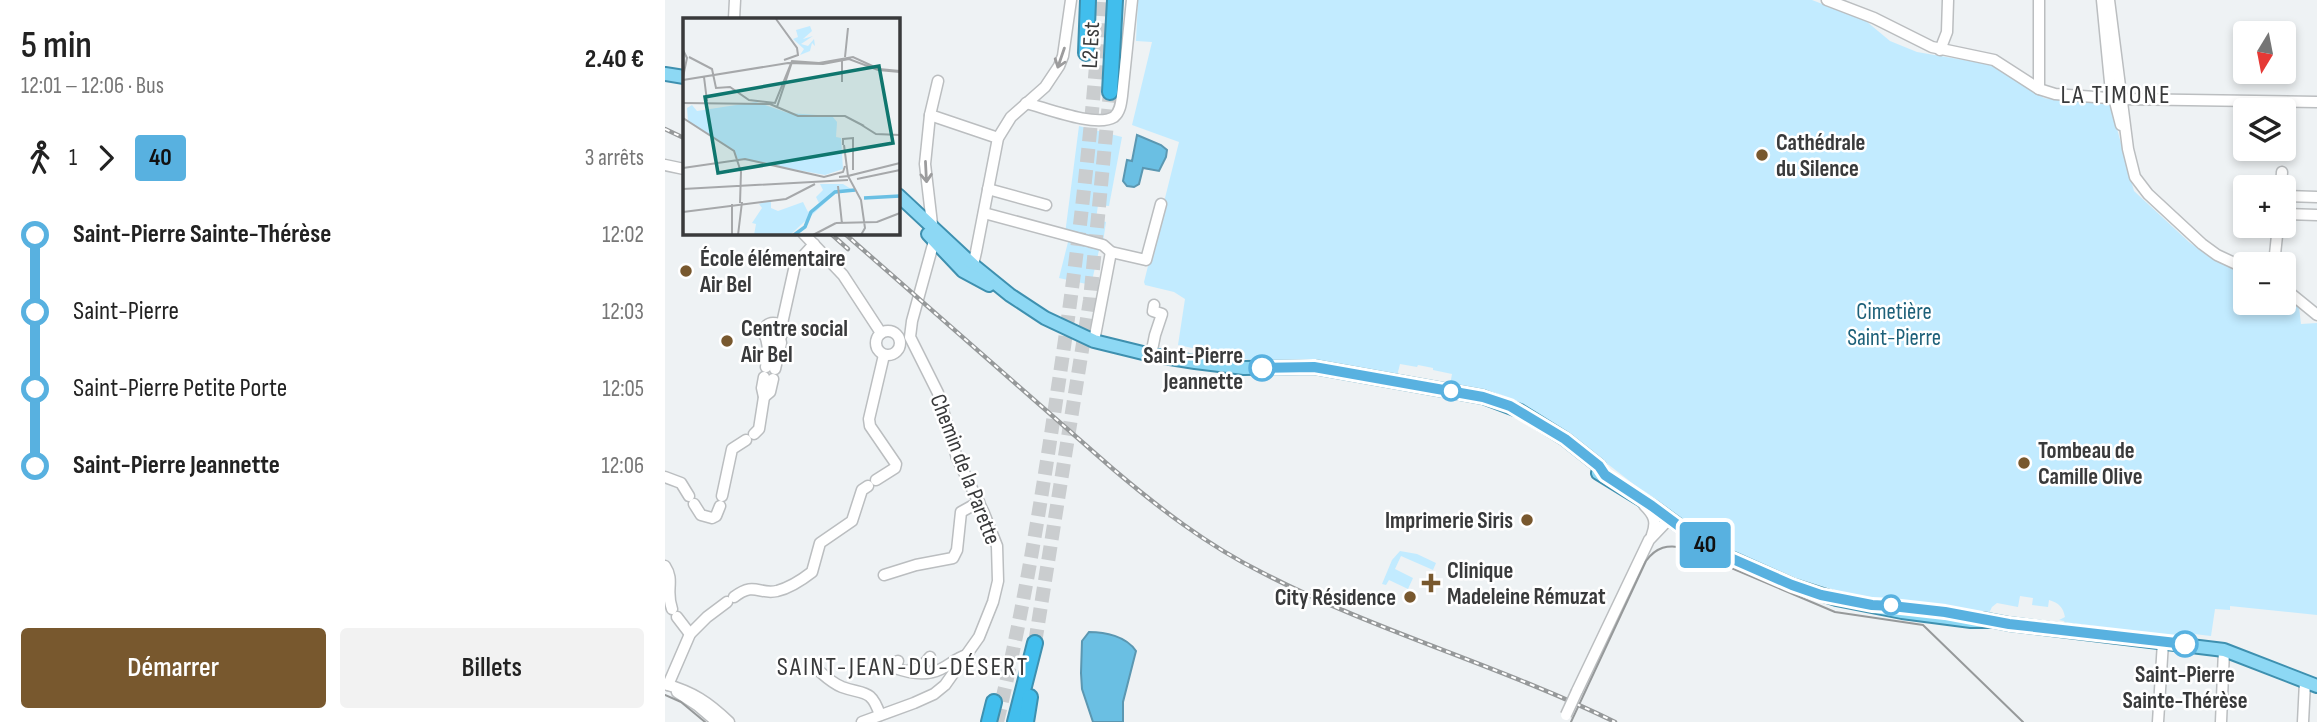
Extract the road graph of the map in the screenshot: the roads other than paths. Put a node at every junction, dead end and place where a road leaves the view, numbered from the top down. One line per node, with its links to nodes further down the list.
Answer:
1 (735, 0): 11 (street)
2 (1071, 0): 22 (street, one-way to 22)
3 (1088, 0): 13 (highway)
4 (1115, 0): 14 (highway, L2 Est)
5 (1122, 0): 14 (highway)
6 (1132, 0): 22 (street)
7 (1827, 0): 12 (street)
8 (1948, 0): 12 (street)
9 (2039, 0): 18 (street)
10 (2106, 4): 20 (street)
11 (734, 18)
12 (1940, 50): 18 (street)
13 (1086, 53)
14 (1112, 58): 19 (highway, L2 Est)
15 (665, 74): 16 (main road)
16 (683, 78)
17 (938, 81): 23 (street)
18 (2039, 89): 20 (street)
19 (1110, 92)
20 (2117, 98): 21 (street); 42 (street)
21 (2317, 102)
22 (1026, 103): 24 (street)
23 (930, 116): 24 (street); 39 (street, one-way to 39)
24 (998, 138): 30 (street)
25 (665, 158): 27 (street)
26 (665, 165): 27 (street)
27 (681, 168)
28 (2282, 172): 29 (street)
29 (2282, 175)
30 (988, 189): 35 (street); 36 (street)
31 (2296, 196): 32 (street)
32 (2317, 197)
33 (900, 198): 39 (main road)
34 (1161, 204): 41 (street)
35 (1046, 205)
36 (984, 213): 41 (street); 43 (street)
37 (2296, 214): 38 (street)
38 (2317, 215)
39 (934, 235): 43 (main road); 44 (main road); 52 (street)
40 (809, 239): 49 (street); 50 (street)
41 (1111, 251): 53 (street)
42 (2233, 262)
43 (973, 265): 44 (street); 45 (main road)
44 (959, 266): 45 (main road)
45 (1010, 295): 53 (main road)
46 (2296, 298): 48 (street)
47 (1154, 305): 55 (street)
48 (2317, 315)
49 (778, 329): 51 (street); 51 (street); 56 (street)
50 (881, 333): 52 (street); 54 (street)
51 (766, 337): 56 (street)
52 (905, 339): 54 (street); 59 (street, Chemin de la Parette)
53 (1094, 341): 55 (main road)
54 (884, 355): 64 (street)
55 (1151, 355): 58 (main road)
56 (770, 373): 57 (street)
57 (665, 477)
58 (1637, 497): 60 (main road); 61 (street)
59 (979, 502): 63 (street); 67 (street, Chemin de la Parette)
60 (1667, 521): 61 (street); 65 (main road)
61 (1652, 535): 76 (street, bridge)
62 (665, 566): 64 (street)
63 (884, 575)
64 (690, 634): 72 (street)
65 (2163, 642): 66 (main road); 83 (street)
66 (2224, 650): 73 (main road); 84 (street)
67 (967, 655): 71 (street); 75 (street, Chemin de la Parette)
68 (930, 657): 71 (street)
69 (898, 661): 71 (street)
70 (818, 670): 75 (street)
71 (904, 671)
72 (666, 684): 77 (street); 78 (street)
73 (2311, 684): 85 (street)
74 (994, 702): 80 (highway)
75 (880, 715): 79 (street, Chemin de la Parette)
76 (1564, 719)
77 (716, 722)
78 (729, 722)
79 (862, 722)
80 (989, 722)
81 (1015, 722): 82 (highway)
82 (1026, 722)
83 (2158, 722)
84 (2221, 722)
85 (2303, 722)

